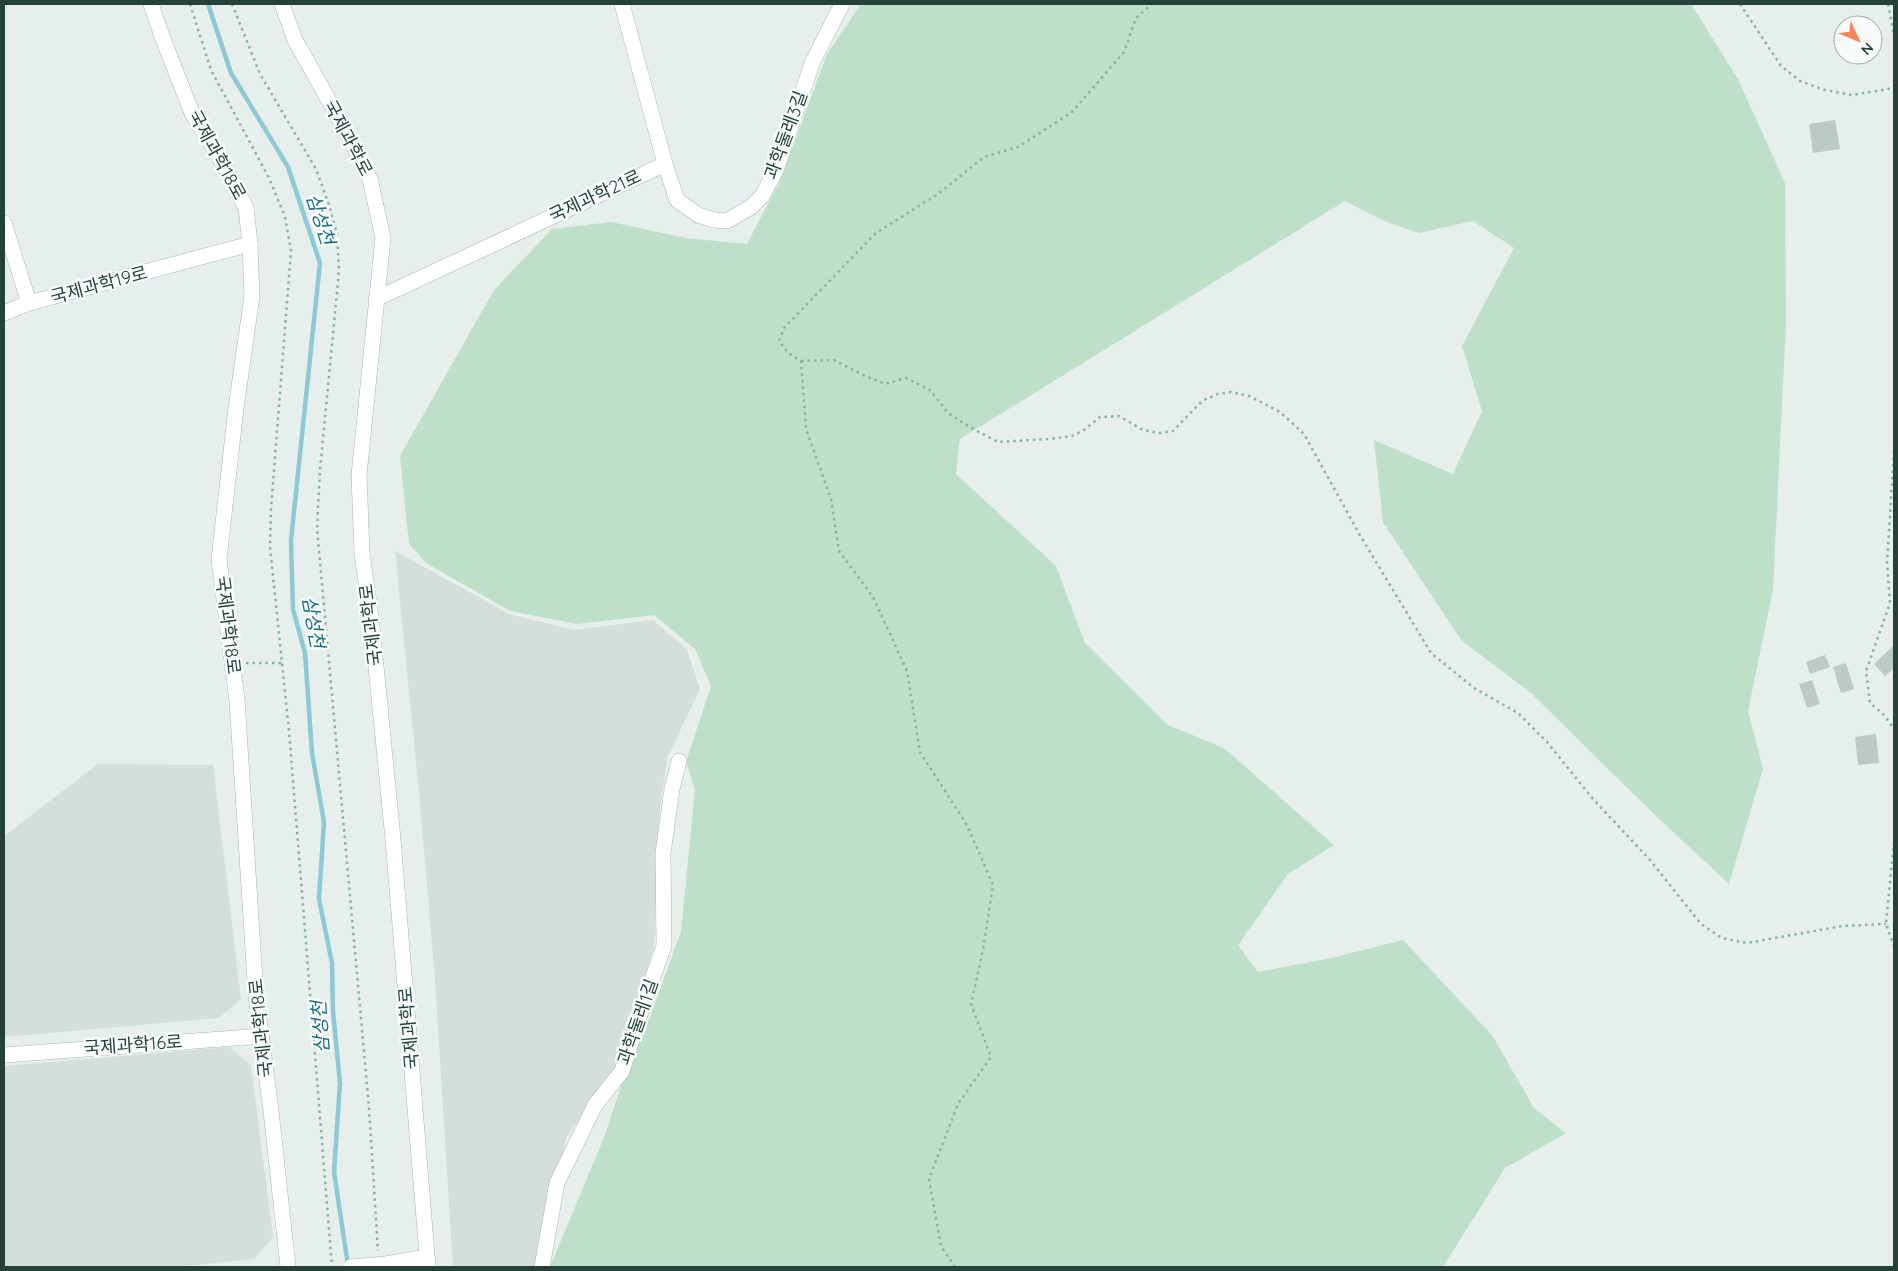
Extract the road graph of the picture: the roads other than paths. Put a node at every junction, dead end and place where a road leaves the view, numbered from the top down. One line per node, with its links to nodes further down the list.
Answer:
1 (151, 4): 7 (street, 국제과학18로)
2 (282, 4): 8 (street, 국제과학로)
3 (622, 4): 5 (street)
4 (842, 4): 5 (street, 과학둘레3길)
5 (665, 164): 8 (street, 국제과학21로)
6 (4, 223): 9 (street, 국제과학19로)
7 (250, 244): 9 (street, 국제과학19로); 12 (street, 국제과학18로)
8 (376, 299): 14 (street, 국제과학로)
9 (29, 303): 10 (street)
10 (4, 313)
11 (679, 761): 17 (street, 과학둘레1길)
12 (262, 1036): 13 (street, 국제과학16로); 15 (street, 국제과학18로)
13 (4, 1055)
14 (427, 1262): 16 (street, bridge)
15 (288, 1267)
16 (351, 1267)
17 (542, 1267)

